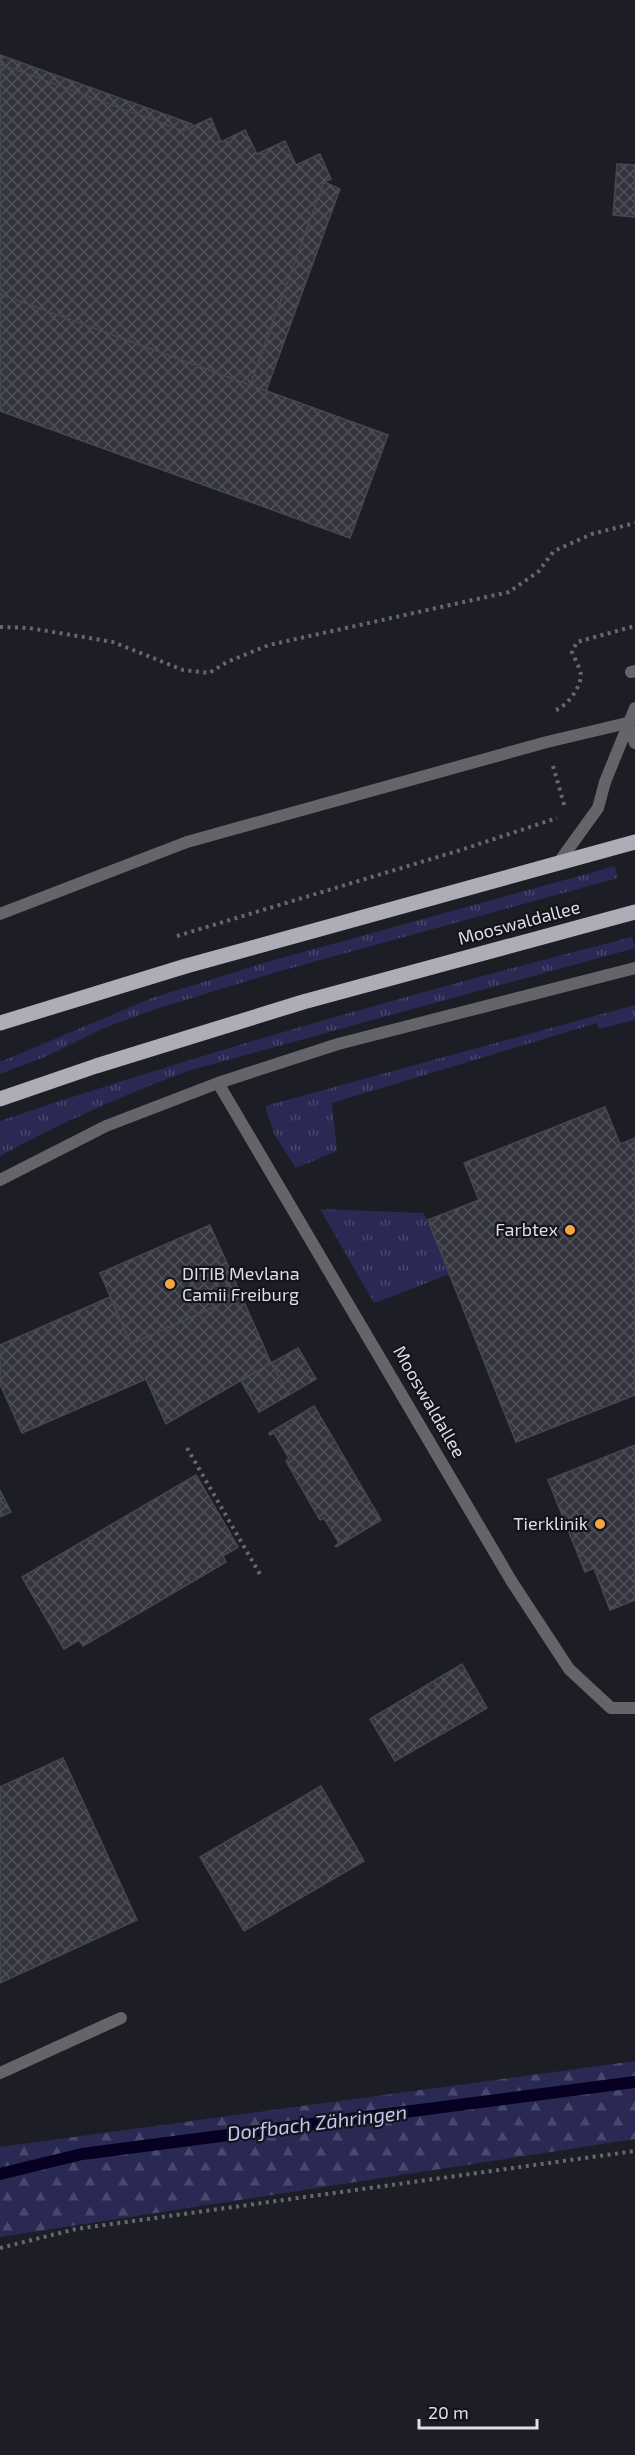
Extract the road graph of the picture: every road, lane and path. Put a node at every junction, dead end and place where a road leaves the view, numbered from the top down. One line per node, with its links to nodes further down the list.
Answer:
1 (635, 523): 3 (path)
2 (635, 626): 6 (path)
3 (0, 627)
4 (635, 708): 5 (street)
5 (627, 723): 6 (street); 7 (street); 9 (street)
6 (547, 742): 11 (street); 12 (path)
7 (635, 743)
8 (635, 842): 9 (main road)
9 (559, 862): 14 (main road)
10 (635, 912): 16 (main road, Mooswaldallee)
11 (0, 914)
12 (170, 938)
13 (635, 968): 15 (street)
14 (0, 1023)
15 (218, 1083): 17 (street); 20 (street, Mooswaldallee)
16 (0, 1099)
17 (0, 1180)
18 (187, 1448): 19 (path)
19 (261, 1576)
20 (635, 1708)
21 (121, 2018): 22 (street)
22 (0, 2073)
23 (635, 2151): 24 (path)
24 (0, 2248)

